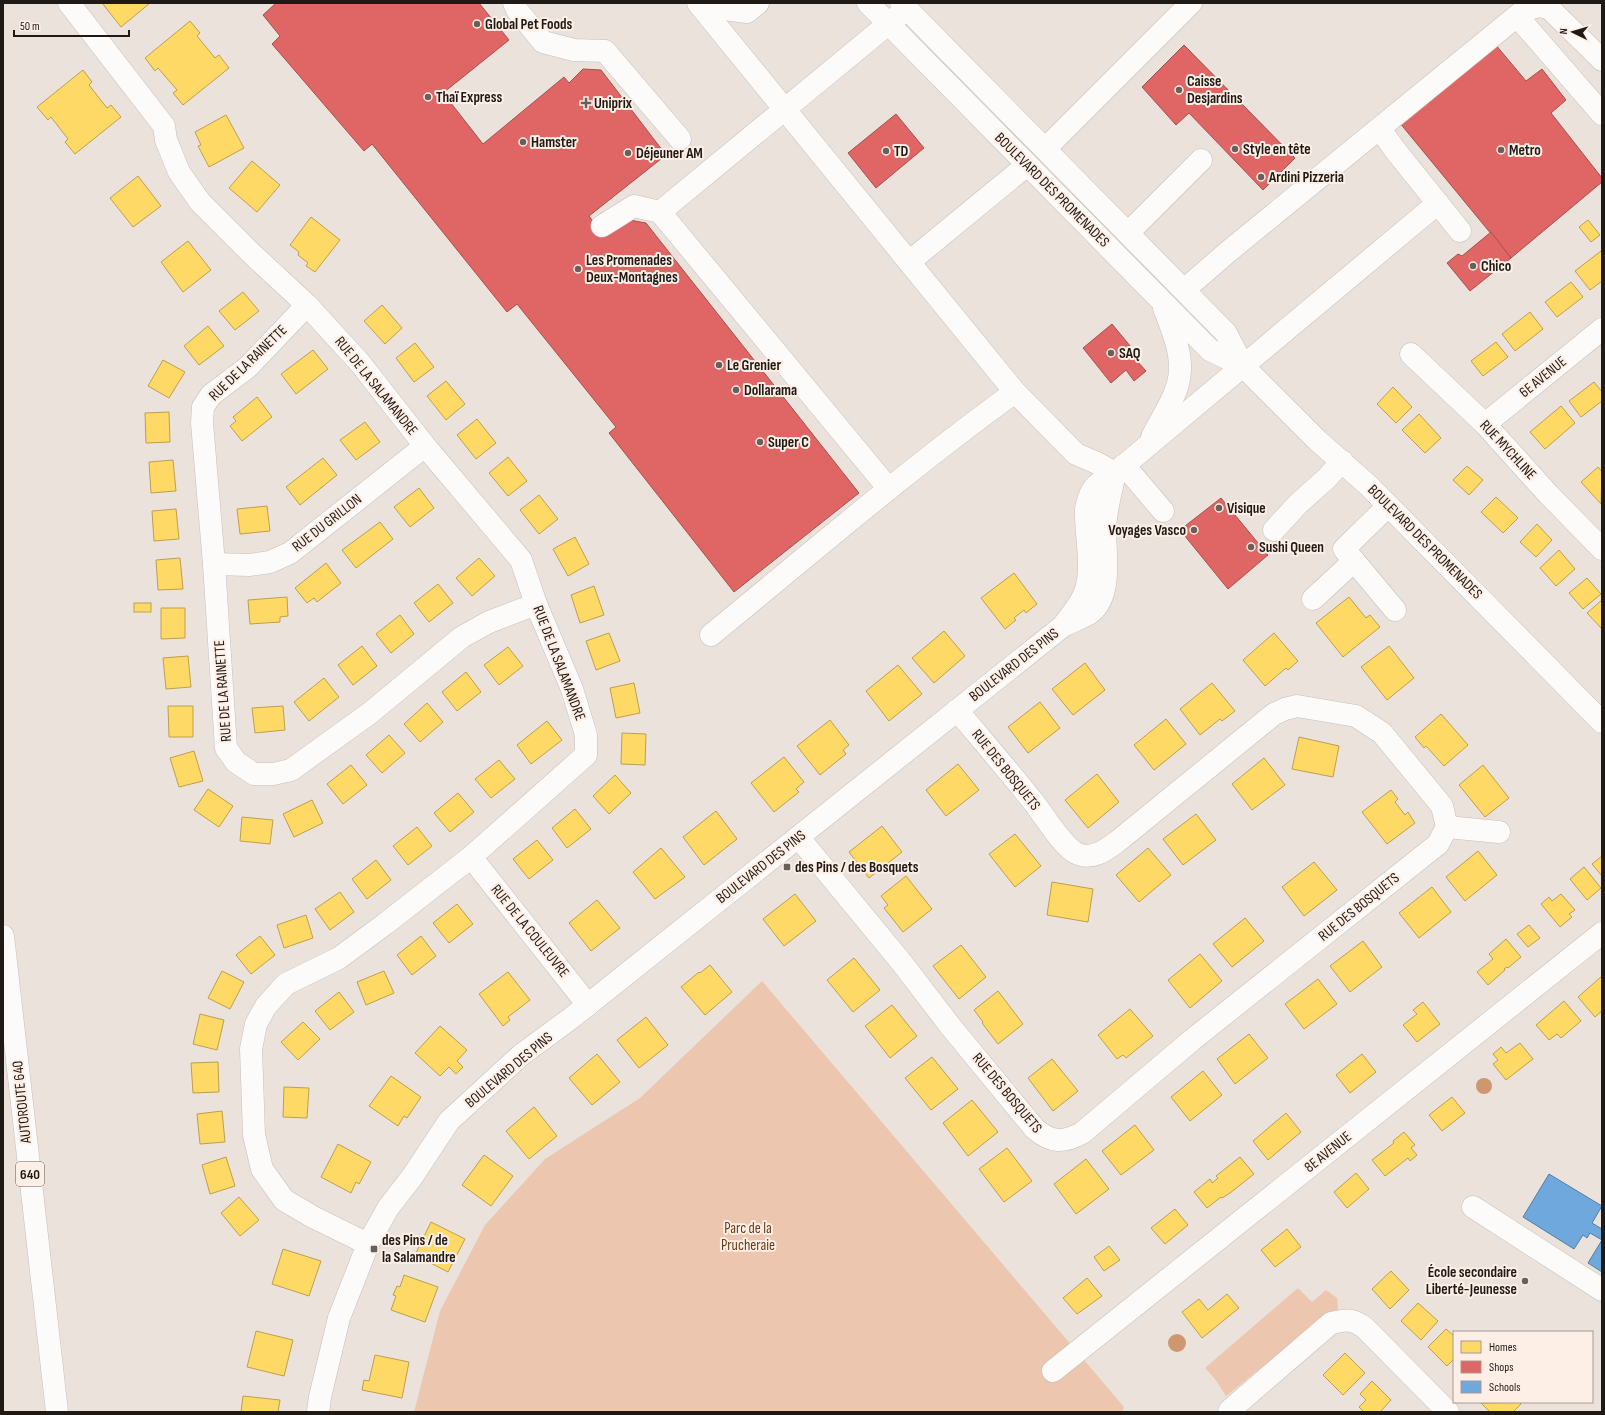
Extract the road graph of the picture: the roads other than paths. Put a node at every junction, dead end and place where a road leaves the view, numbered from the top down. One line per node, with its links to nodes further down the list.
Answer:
1 (69, 3): 27 (main road, RUE DE LA SALAMANDRE)
2 (514, 3): 15 (main road)
3 (698, 3): 12 (main road)
4 (719, 3): 5 (main road)
5 (758, 3)
6 (868, 3): 10 (main road, BOULEVARD DES PROMENADES)
7 (1191, 3): 16 (main road)
8 (907, 5): 10 (main road); 16 (main road, BOULEVARD DES PROMENADES)
9 (1517, 16): 11 (main road); 13 (main road); 14 (main road)
10 (888, 23): 12 (main road); 18 (main road, BOULEVARD DES PROMENADES)
11 (1602, 60)
12 (785, 110): 20 (main road); 24 (main road)
13 (1602, 114)
14 (1380, 129): 19 (main road); 25 (main road)
15 (680, 139)
16 (1045, 149): 23 (main road, BOULEVARD DES PROMENADES)
17 (1201, 160): 23 (main road)
18 (1028, 165): 24 (main road); 26 (main road, BOULEVARD DES PROMENADES)
19 (1438, 204): 22 (main road); 30 (main road, BOULEVARD DES PINS)
20 (660, 212): 21 (main road); 38 (main road)
21 (602, 226)
22 (1460, 231)
23 (1128, 233): 25 (main road, BOULEVARD DES PROMENADES)
24 (909, 262): 31 (main road)
25 (1184, 290): 30 (main road, BOULEVARD DES PROMENADES)
26 (1162, 301): 30 (main road, BOULEVARD DES PROMENADES); 34 (main road)
27 (307, 305): 33 (main road, RUE DE LA SALAMANDRE); 45 (main road, RUE DE LA RAINETTE)
28 (1602, 329): 32 (main road, 6E AVENUE)
29 (1411, 354): 32 (main road, RUE MYCHLINE)
30 (1243, 366): 34 (main road, BOULEVARD DES PINS); 36 (main road, BOULEVARD DES PROMENADES)
31 (1015, 392): 35 (main road); 38 (main road)
32 (1485, 424): 43 (main road, RUE MYCHLINE)
33 (425, 446): 45 (main road, RUE DU GRILLON); 47 (main road, RUE DE LA SALAMANDRE)
34 (1147, 447): 37 (main road, BOULEVARD DES PINS)
35 (1076, 454): 37 (main road); 39 (main road)
36 (1342, 461): 40 (main road, BOULEVARD DES PROMENADES); 42 (main road)
37 (1120, 469): 39 (main road, BOULEVARD DES PINS); 41 (main road); 49 (main road)
38 (889, 489): 50 (main road)
39 (1088, 499): 49 (main road, BOULEVARD DES PINS)
40 (1388, 506): 44 (main road); 52 (main road, BOULEVARD DES PROMENADES)
41 (1163, 511)
42 (1274, 530)
43 (1602, 549)
44 (1354, 561): 46 (main road); 48 (main road)
45 (214, 564): 47 (main road, RUE DE LA RAINETTE)
46 (1313, 599)
47 (536, 604): 56 (main road, RUE DE LA SALAMANDRE)
48 (1395, 610)
49 (1063, 626): 51 (main road, BOULEVARD DES PINS)
50 (711, 636)
51 (957, 710): 53 (main road, RUE DES BOSQUETS); 55 (main road, BOULEVARD DES PINS)
52 (1602, 722)
53 (1447, 827): 54 (main road); 55 (main road, RUE DES BOSQUETS)
54 (1499, 832)
55 (798, 838): 59 (main road, BOULEVARD DES PINS)
56 (471, 857): 59 (main road, RUE DE LA COULEUVRE); 61 (main road, RUE DE LA SALAMANDRE)
57 (1602, 932): 63 (main road, 8E AVENUE)
58 (3, 936): 64 (main road, AUTOROUTE 640 / 640)
59 (588, 1005): 61 (main road, BOULEVARD DES PINS)
60 (1473, 1207): 62 (main road)
61 (368, 1244): 65 (main road, BOULEVARD DES PINS)
62 (1602, 1290)
63 (1053, 1371)
64 (57, 1412)
65 (318, 1412)
66 (1229, 1412): 67 (main road)
67 (1448, 1412)

